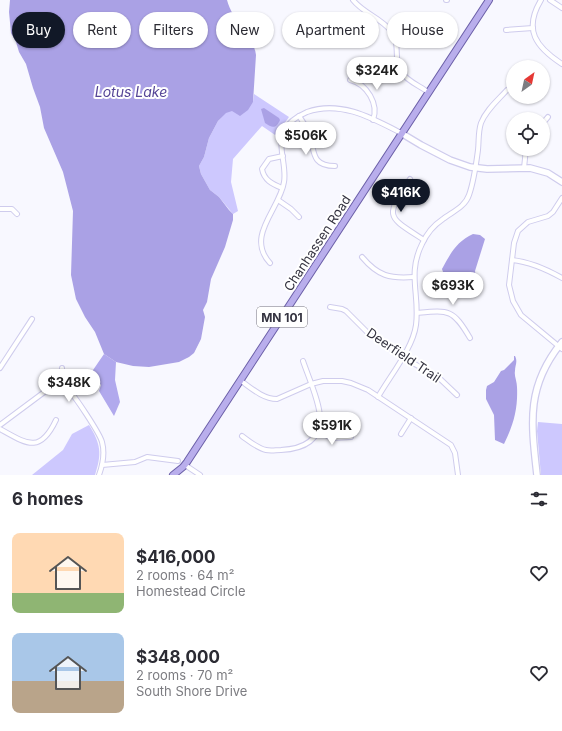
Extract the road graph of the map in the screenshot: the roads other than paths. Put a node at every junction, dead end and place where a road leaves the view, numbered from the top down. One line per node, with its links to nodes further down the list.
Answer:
1 (353, 0): 11 (street)
2 (489, 0): 11 (main road, Chanhassen Road / MN 101)
3 (541, 0): 6 (street)
4 (550, 0): 5 (street)
5 (562, 8)
6 (533, 28): 7 (street); 8 (street)
7 (506, 30)
8 (562, 64)
9 (350, 80): 13 (street)
10 (506, 91): 18 (street)
11 (428, 92): 14 (main road, Chanhassen Road / MN 101)
12 (299, 116): 13 (street); 15 (street); 17 (street)
13 (373, 120): 14 (street)
14 (401, 133): 18 (street); 43 (main road, Chanhassen Road / MN 101)
15 (282, 156): 22 (street); 22 (street)
16 (525, 156): 19 (street)
17 (335, 166)
18 (475, 168): 19 (street); 28 (street)
19 (524, 168): 21 (street)
20 (410, 179): 28 (street)
21 (562, 182)
22 (282, 188): 24 (street)
23 (562, 198): 30 (street)
24 (278, 200): 27 (street); 31 (street)
25 (0, 209): 26 (street)
26 (17, 214)
27 (299, 217)
28 (424, 240): 32 (street)
29 (362, 257): 32 (street)
30 (512, 260): 33 (street); 38 (street)
31 (270, 263)
32 (414, 278): 35 (street)
33 (562, 278)
34 (330, 307): 39 (street, Deerfield Trail)
35 (417, 313): 37 (street); 39 (street)
36 (32, 319): 41 (street)
37 (470, 338)
38 (561, 346): 63 (street)
39 (403, 357): 46 (street, Deerfield Trail); 47 (street)
40 (303, 361): 44 (street)
41 (0, 368)
42 (62, 368): 45 (street)
43 (240, 380): 44 (street); 58 (main road, Chanhassen Road / MN 101)
44 (311, 384): 47 (street); 52 (street)
45 (60, 388): 50 (street); 57 (street)
46 (457, 395)
47 (378, 397): 48 (street)
48 (411, 418): 53 (street); 62 (street)
49 (56, 420): 51 (street)
50 (0, 424)
51 (0, 429)
52 (317, 432): 54 (street); 55 (street)
53 (401, 434)
54 (242, 436)
55 (352, 437)
56 (178, 461): 57 (street)
57 (102, 465): 59 (street)
58 (185, 465): 60 (main road, Chanhassen Road / MN 101); 61 (street)
59 (99, 475)
60 (173, 475)
61 (200, 475)
62 (458, 475)
63 (537, 475)

